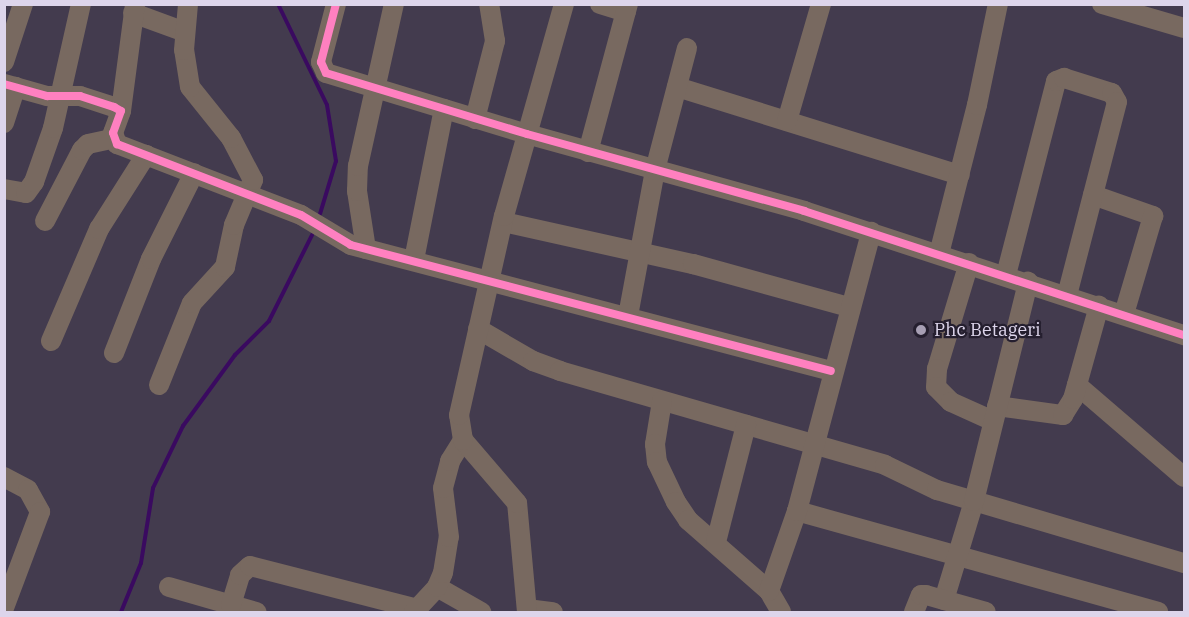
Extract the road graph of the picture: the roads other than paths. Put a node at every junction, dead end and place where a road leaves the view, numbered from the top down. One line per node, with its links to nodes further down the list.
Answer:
1 (23, 4): 17 (street)
2 (81, 4): 21 (street)
3 (189, 4): 15 (street)
4 (336, 4): 20 (street)
5 (394, 4): 20 (street)
6 (489, 4): 24 (street)
7 (600, 4): 12 (street)
8 (821, 4): 25 (street)
9 (998, 4): 33 (street)
10 (1103, 5): 14 (street)
11 (563, 6): 27 (street)
12 (627, 8): 29 (street)
13 (134, 9): 15 (street); 23 (street)
14 (1185, 28)
15 (185, 32): 35 (street)
16 (687, 48): 19 (street)
17 (4, 62)
18 (10, 86): 21 (street); 26 (street)
19 (677, 87): 25 (street); 31 (street)
20 (373, 88): 22 (street); 40 (street)
21 (60, 96): 23 (street); 34 (street)
22 (444, 109): 24 (street); 43 (street)
23 (122, 111): 28 (street)
24 (475, 119): 27 (street)
25 (787, 122): 33 (street)
26 (4, 123)
27 (527, 134): 29 (street); 38 (street)
28 (112, 139): 30 (street); 37 (street)
29 (588, 152): 31 (street)
30 (146, 154): 32 (street); 55 (street)
31 (655, 170): 39 (street); 41 (street)
32 (194, 173): 35 (street); 56 (street)
33 (960, 175): 42 (street)
34 (4, 189)
35 (248, 193): 40 (street); 58 (street)
36 (1093, 195): 45 (street); 48 (street); 51 (street)
37 (45, 221)
38 (503, 222): 41 (street); 46 (street)
39 (870, 232): 42 (street); 50 (street)
40 (366, 249): 43 (street)
41 (638, 254): 50 (street); 52 (street)
42 (939, 254): 44 (street)
43 (414, 261): 46 (street)
44 (969, 263): 45 (street); 61 (street)
45 (1006, 275): 47 (street)
46 (490, 279): 52 (street); 53 (street)
47 (1028, 282): 48 (street); 61 (street)
48 (1067, 295): 49 (street)
49 (1100, 306): 51 (street); 59 (street)
50 (849, 307): 57 (street)
51 (1124, 314): 54 (street)
52 (627, 316): 57 (street)
53 (477, 329): 60 (street); 63 (street)
54 (1185, 335)
55 (51, 341)
56 (114, 353)
57 (831, 371): 64 (street)
58 (159, 385)
59 (1077, 385): 61 (street); 66 (street)
60 (662, 401): 62 (street); 69 (street)
61 (995, 413): 67 (street)
62 (746, 425): 64 (street); 69 (street)
63 (463, 440): 73 (street); 78 (street)
64 (814, 444): 67 (street); 68 (street)
65 (4, 477): 77 (street)
66 (1185, 477)
67 (974, 501): 70 (street); 71 (street)
68 (797, 511): 70 (street); 74 (street)
69 (716, 542): 74 (street)
70 (957, 559): 75 (street); 86 (street)
71 (1185, 563)
72 (169, 587): 76 (street)
73 (437, 587): 79 (street); 81 (street)
74 (769, 591): 83 (street)
75 (944, 600): 84 (street); 85 (street)
76 (231, 605): 79 (street); 80 (street)
77 (4, 608)
78 (527, 610): 82 (street)
79 (415, 611)
80 (256, 612)
81 (481, 612)
82 (553, 612)
83 (781, 612)
84 (914, 612)
85 (986, 612)
86 (1158, 612)

